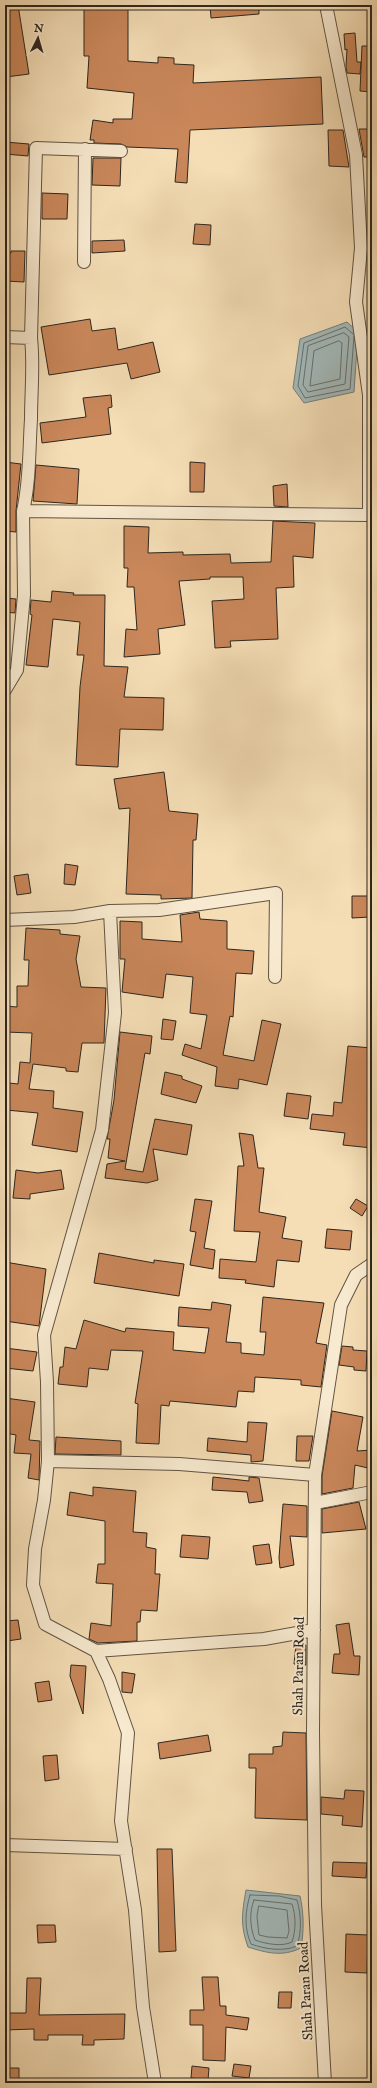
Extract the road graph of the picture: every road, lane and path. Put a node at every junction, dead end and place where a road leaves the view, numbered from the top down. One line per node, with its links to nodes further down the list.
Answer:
1 (326, 5): 8 (street)
2 (85, 149): 3 (street); 4 (street); 6 (street)
3 (121, 150)
4 (84, 262)
5 (5, 337): 6 (street)
6 (31, 338): 7 (street)
7 (23, 511): 8 (street); 9 (street)
8 (370, 516)
9 (5, 690)
10 (110, 911): 11 (street); 12 (street); 14 (street)
11 (5, 920)
12 (275, 977)
13 (372, 1264): 15 (street, Shah Paran Road)
14 (48, 1461): 15 (street); 19 (street)
15 (316, 1475): 17 (street, Shah Paran Road)
16 (372, 1492): 17 (street)
17 (315, 1503): 18 (street, Shah Paran Road)
18 (314, 1630): 19 (street); 23 (street, Shah Paran Road)
19 (96, 1651): 21 (street)
20 (5, 1846): 21 (street)
21 (126, 1849): 22 (street)
22 (155, 2083)
23 (325, 2083)

